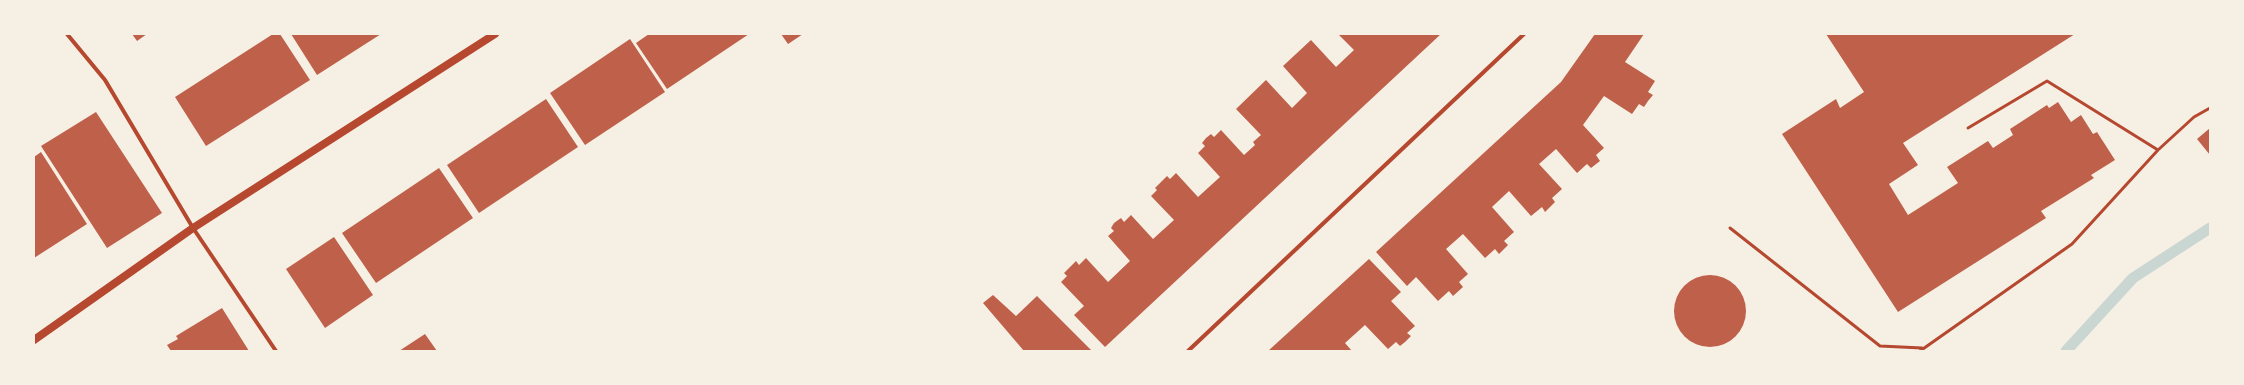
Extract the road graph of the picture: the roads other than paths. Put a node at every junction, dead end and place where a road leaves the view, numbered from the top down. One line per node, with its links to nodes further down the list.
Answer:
1 (67, 34): 7 (street)
2 (495, 34): 7 (main road)
3 (1524, 34): 12 (street)
4 (2210, 108): 6 (lane)
5 (1968, 128): 6 (lane)
6 (2158, 150): 10 (lane)
7 (193, 228): 9 (main road); 11 (street)
8 (1730, 228): 10 (lane)
9 (34, 340)
10 (1921, 349)
11 (276, 351)
12 (1188, 351)

